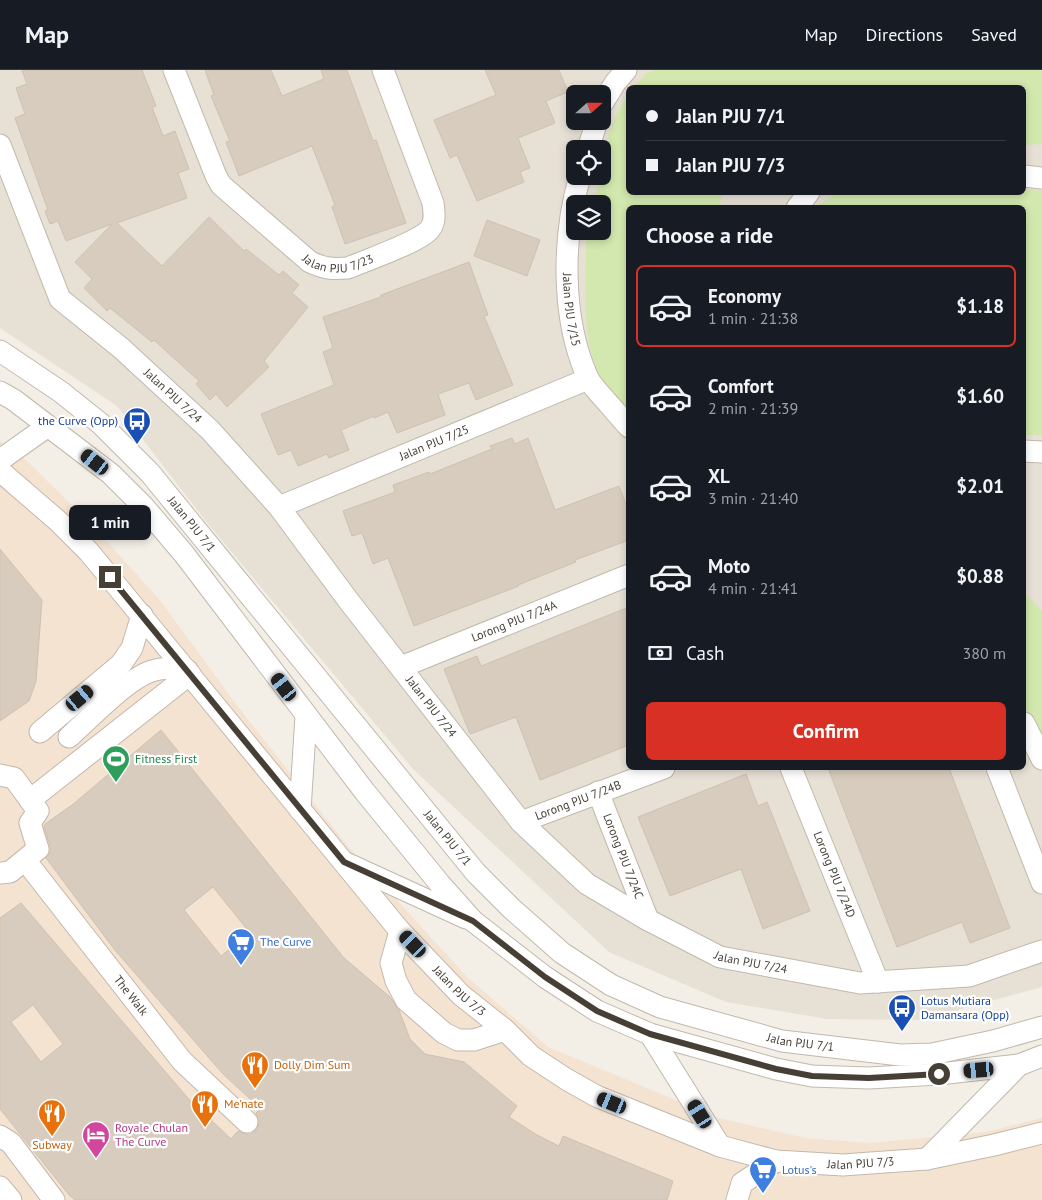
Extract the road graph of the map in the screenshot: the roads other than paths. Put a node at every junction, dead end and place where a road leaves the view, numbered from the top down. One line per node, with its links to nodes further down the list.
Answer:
1 (174, 70): 2 (street, Jalan PJU 7/23)
2 (383, 70)
3 (626, 70): 4 (street)
4 (611, 89)
5 (0, 145): 18 (street, Jalan PJU 7/24)
6 (1026, 176): 7 (street)
7 (1042, 178)
8 (577, 185): 10 (street, Jalan PJU 7/15)
9 (0, 351): 45 (street, Jalan PJU 7/1)
10 (588, 379): 12 (street, Jalan PJU 7/15); 18 (street, Jalan PJU 7/25)
11 (0, 392): 13 (street, Jalan PJU 7/1)
12 (626, 423)
13 (48, 426): 16 (street); 23 (street, Jalan PJU 7/1)
14 (1026, 451): 15 (street)
15 (1042, 452)
16 (0, 460)
17 (0, 471): 20 (street, Jalan PJU 7/3)
18 (279, 507): 21 (street, Jalan PJU 7/24)
19 (626, 576): 21 (street, Lorong PJU 7/24A)
20 (142, 615): 22 (street, Jalan PJU 7/3); 25 (street)
21 (401, 666): 35 (street, Jalan PJU 7/24)
22 (188, 672): 26 (street); 33 (street); 34 (street, Jalan PJU 7/3)
23 (306, 716): 34 (street); 41 (street, Jalan PJU 7/1)
24 (1026, 727): 27 (street)
25 (40, 732)
26 (70, 737)
27 (1042, 759)
28 (658, 770): 32 (street, Lorong PJU 7/24B)
29 (792, 770): 44 (street, Lorong PJU 7/24D)
30 (998, 770): 39 (street)
31 (0, 774): 33 (street)
32 (598, 792): 35 (street, Lorong PJU 7/24B); 40 (street, Lorong PJU 7/24C)
33 (30, 800): 36 (street)
34 (300, 810): 37 (street, Jalan PJU 7/3)
35 (521, 822): 40 (street, Jalan PJU 7/24)
36 (25, 860): 38 (street); 50 (street, The Walk)
37 (344, 862): 41 (street); 42 (street, Jalan PJU 7/3)
38 (0, 873)
39 (1042, 882)
40 (648, 920): 44 (street, Jalan PJU 7/24)
41 (473, 921): 47 (street, Jalan PJU 7/1)
42 (400, 932): 46 (street, Jalan PJU 7/3); 46 (street)
43 (1042, 950): 44 (street, Jalan PJU 7/24)
44 (878, 982)
45 (1042, 1027)
46 (505, 1030): 53 (street, Jalan PJU 7/3)
47 (650, 1034): 49 (street, Jalan PJU 7/1); 53 (street)
48 (1042, 1056): 49 (street, Jalan PJU 7/1)
49 (1019, 1064): 54 (street)
50 (247, 1122)
51 (1042, 1133): 54 (street, Jalan PJU 7/3)
52 (0, 1136): 58 (street)
53 (720, 1146): 55 (street, Jalan PJU 7/3)
54 (927, 1159): 55 (street, Jalan PJU 7/3)
55 (776, 1161): 59 (street)
56 (0, 1187): 57 (street)
57 (11, 1200)
58 (54, 1200)
59 (737, 1200)

